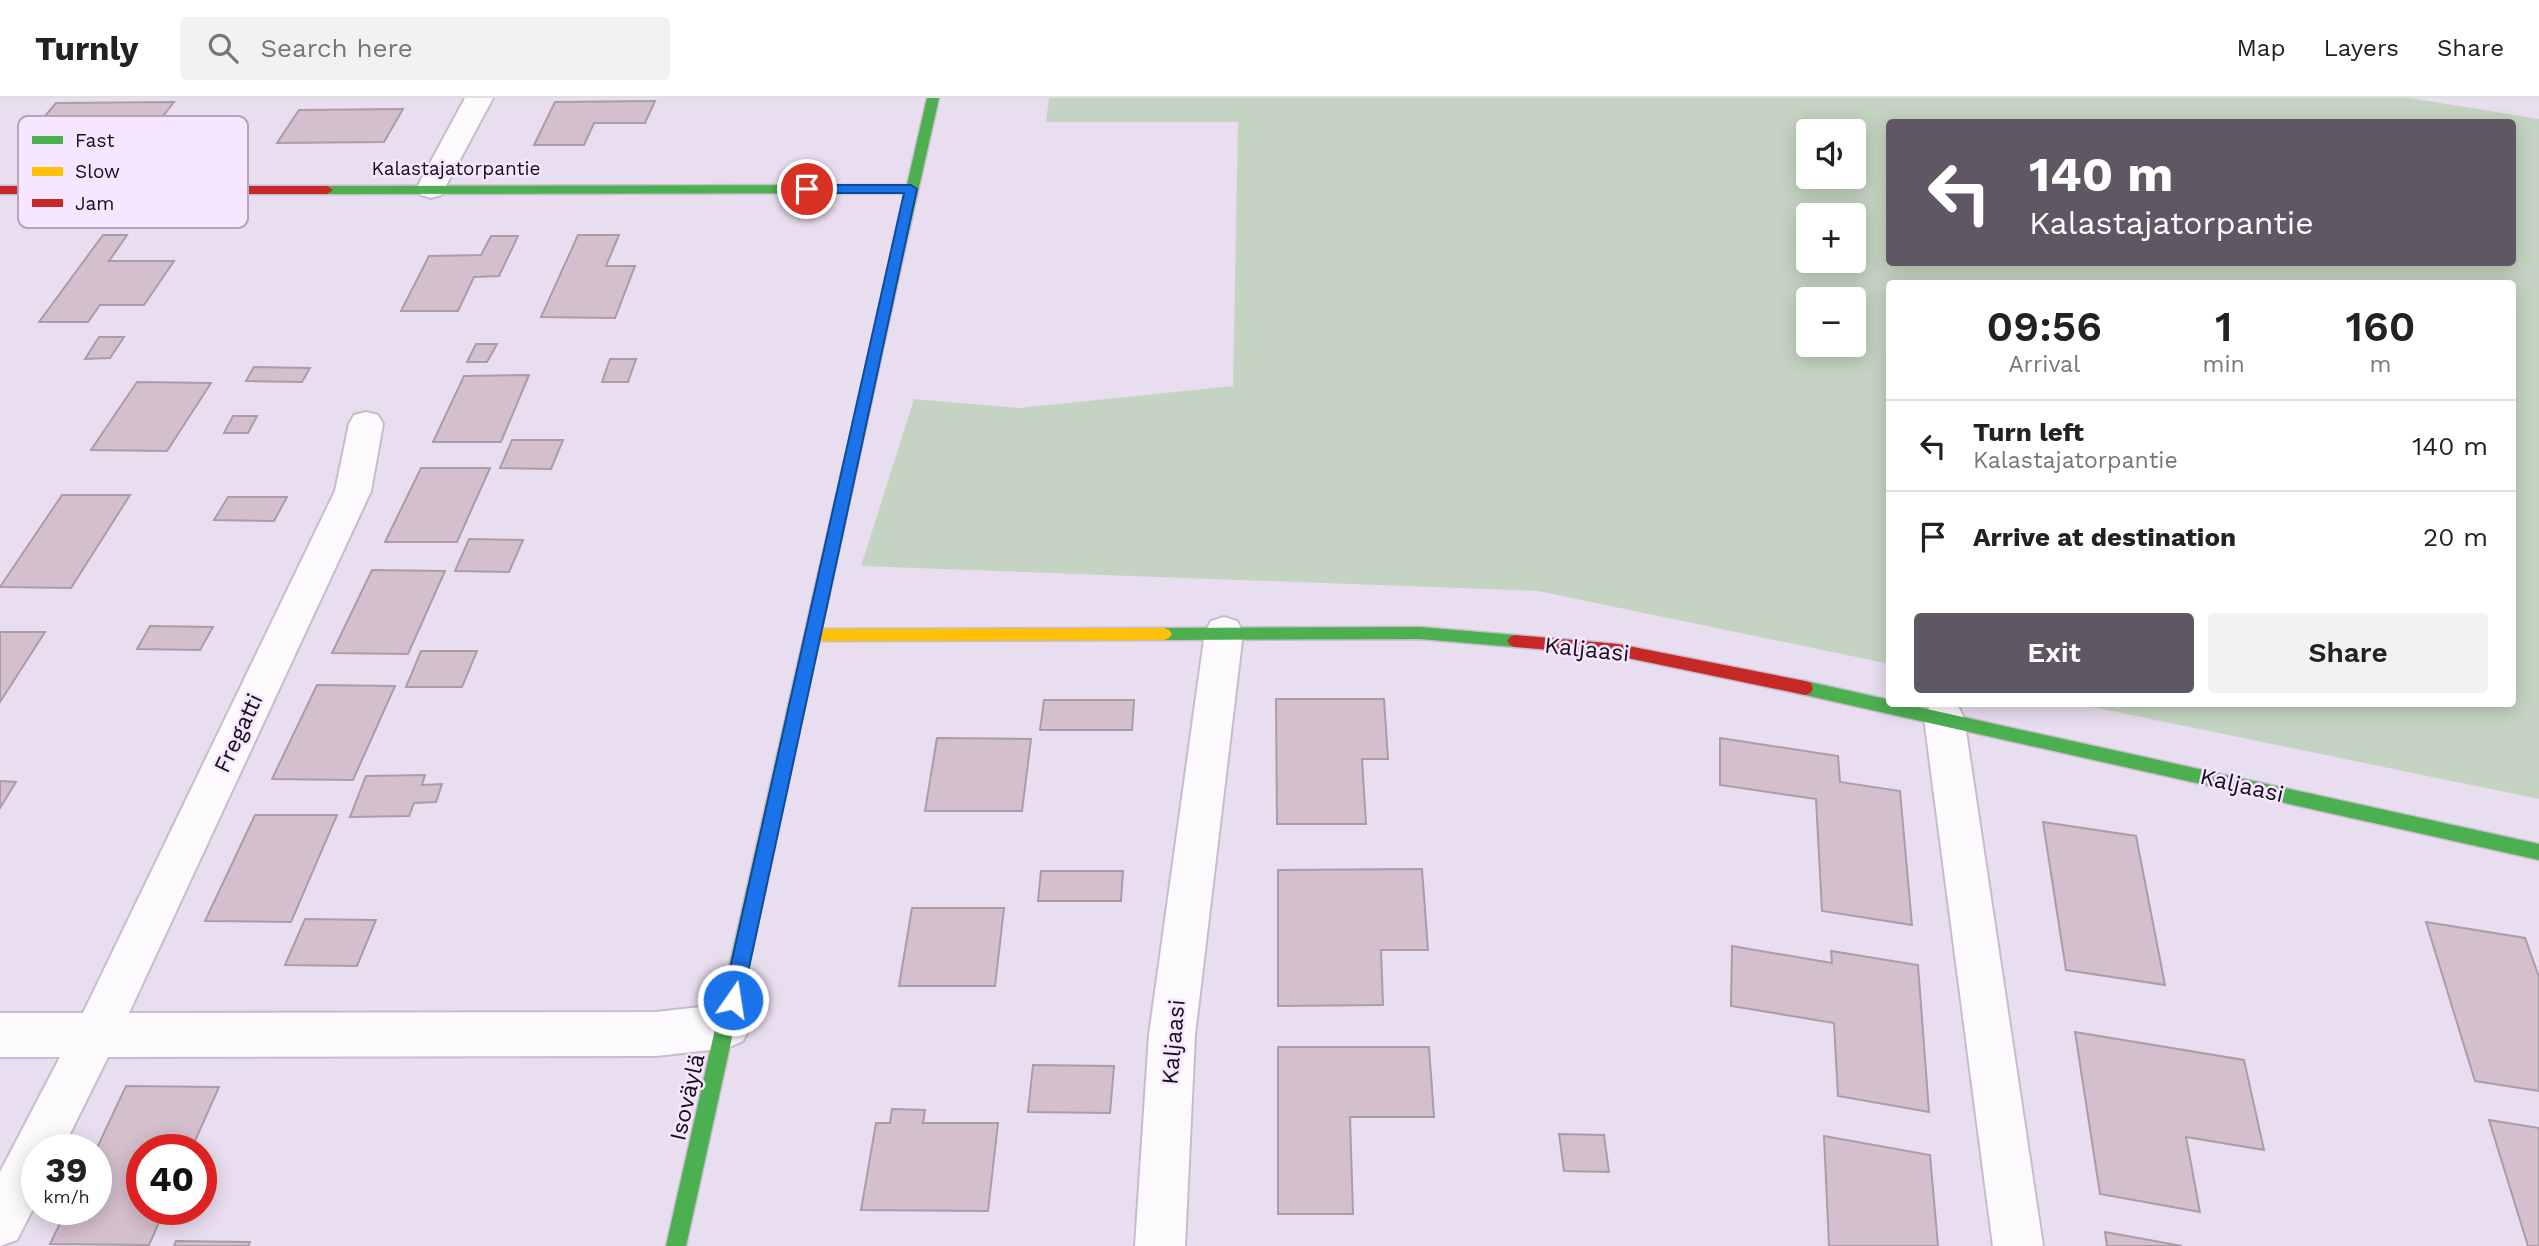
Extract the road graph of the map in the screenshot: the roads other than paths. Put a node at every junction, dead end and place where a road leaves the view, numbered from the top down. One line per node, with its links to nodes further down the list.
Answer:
1 (479, 98): 7 (street)
2 (933, 98): 3 (street, Isoväylä)
3 (911, 189): 7 (street, Kalastajatorpantie); 10 (street, Isoväylä)
4 (0, 190): 5 (street, Kalastajatorpantie)
5 (18, 190)
6 (248, 190): 7 (street, Kalastajatorpantie)
7 (431, 190)
8 (366, 424): 17 (street, Fregatti)
9 (1224, 632): 10 (street, Kaljaasi); 11 (street, Kaljaasi); 22 (street, Kaljaasi)
10 (814, 635): 15 (street, Isoväylä)
11 (1886, 706)
12 (1891, 707): 13 (street, Kaljaasi)
13 (1944, 718): 14 (street, Kaljaasi); 23 (street)
14 (2539, 852)
15 (727, 1026): 17 (street); 21 (street, Isoväylä)
16 (0, 1035): 17 (street)
17 (94, 1036): 18 (street, Fregatti)
18 (45, 1134)
19 (21, 1182): 20 (street, Fregatti)
20 (0, 1223)
21 (676, 1246)
22 (1160, 1246)
23 (2018, 1246)

